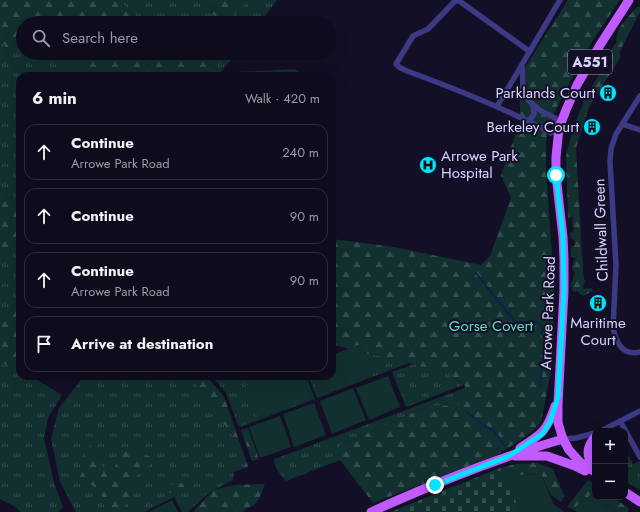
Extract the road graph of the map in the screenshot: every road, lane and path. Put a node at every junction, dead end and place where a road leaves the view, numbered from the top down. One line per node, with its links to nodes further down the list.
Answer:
1 (458, 0): 4 (street); 8 (street)
2 (560, 0): 4 (street)
3 (629, 0): 11 (main road, Arrowe Park Road / A551)
4 (529, 51): 5 (street)
5 (522, 66): 7 (street); 8 (street)
6 (640, 96): 10 (street, Childwall Green)
7 (533, 104): 9 (street); 11 (street)
8 (497, 106): 9 (street)
9 (529, 121): 11 (street)
10 (622, 124): 12 (street); 13 (street, Childwall Green)
11 (559, 128): 14 (main road, Arrowe Park Road / A551)
12 (640, 130)
13 (640, 352)
14 (558, 397): 19 (main road, Arrowe Park Road / A551); 21 (main road)
15 (640, 411): 16 (street)
16 (620, 421): 17 (street); 22 (street)
17 (607, 428)
18 (592, 434): 19 (street)
19 (563, 439): 21 (main road); 24 (main road, Arrowe Park Road)
20 (592, 443): 23 (main road)
21 (509, 456): 25 (main road); 28 (main road)
22 (640, 457)
23 (592, 466)
24 (592, 470)
25 (592, 474)
26 (628, 494): 27 (main road)
27 (640, 502)
28 (371, 512)

